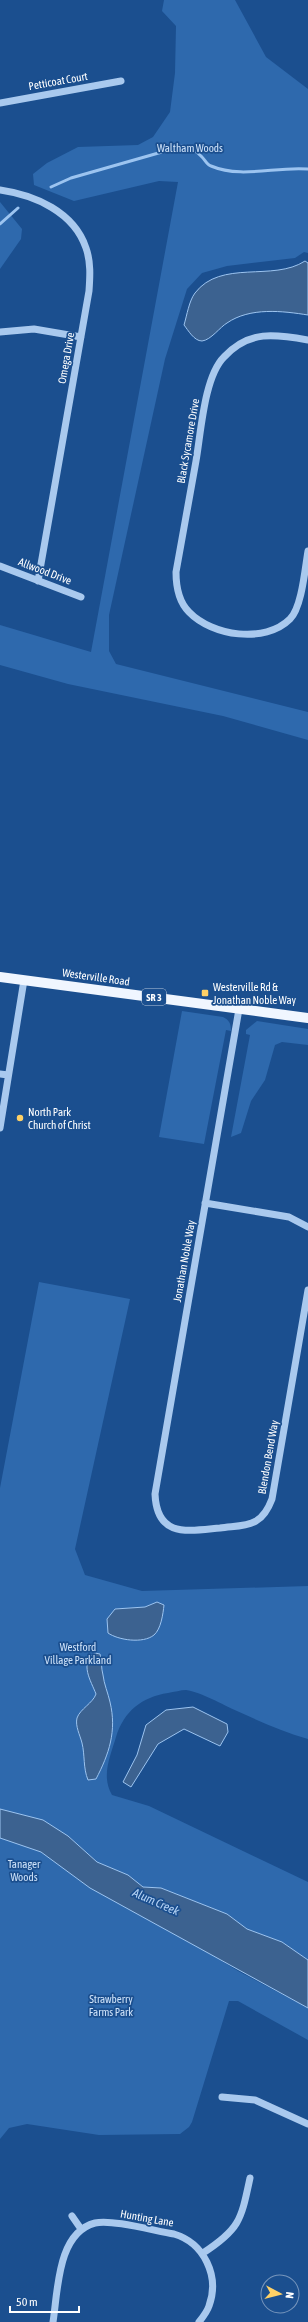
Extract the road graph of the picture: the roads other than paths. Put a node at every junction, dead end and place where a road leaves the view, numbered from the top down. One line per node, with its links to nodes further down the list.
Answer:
1 (121, 81): 2 (street, Petticoat Court)
2 (0, 102)
3 (0, 190): 5 (street, Omega Drive)
4 (0, 332): 5 (street)
5 (81, 337): 9 (street, Omega Drive)
6 (308, 340): 7 (street, Black Sycamore Drive)
7 (308, 551)
8 (0, 566): 9 (street, Allwood Drive)
9 (38, 580): 10 (street, Allwood Drive)
10 (81, 597)
11 (0, 977): 12 (main road, Westerville Road / SR 3)
12 (24, 980): 13 (main road, Westerville Road / SR 3); 16 (street)
13 (238, 1009): 14 (main road, Westerville Road / SR 3); 18 (street, Jonathan Noble Way)
14 (308, 1018)
15 (0, 1074): 16 (street)
16 (8, 1075): 17 (street)
17 (0, 1128)
18 (205, 1202): 19 (street); 21 (street, Jonathan Noble Way)
19 (308, 1227)
20 (308, 1290): 21 (street, Blendon Bend Way)
21 (159, 1517)
22 (222, 2097): 23 (street)
23 (308, 2124)
24 (250, 2178): 27 (street)
25 (72, 2216): 26 (street)
26 (81, 2229): 27 (street, Hunting Lane); 28 (street)
27 (203, 2253): 29 (street, Hunting Lane)
28 (53, 2322)
29 (199, 2322)

